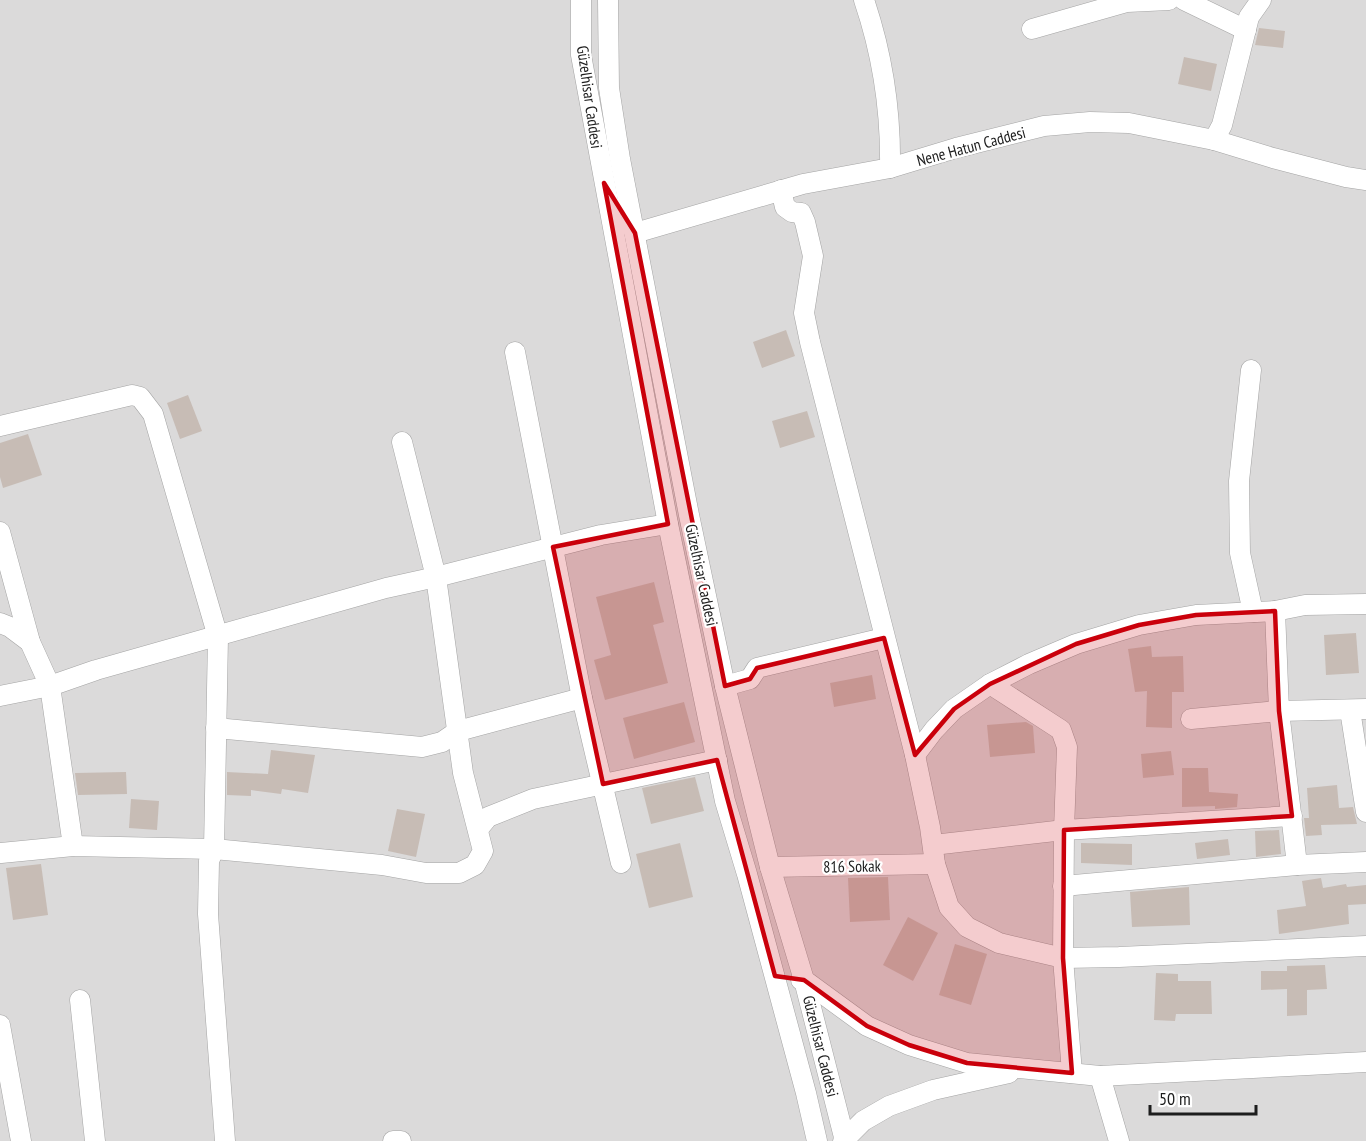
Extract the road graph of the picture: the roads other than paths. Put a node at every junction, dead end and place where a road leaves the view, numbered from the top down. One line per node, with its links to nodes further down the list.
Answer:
1 (581, 0): 12 (street, Güzelhisar Caddesi)
2 (608, 0): 14 (street, Güzelhisar Caddesi)
3 (864, 0): 10 (street)
4 (1169, 0): 7 (street)
5 (1184, 0): 8 (street)
6 (1261, 0): 8 (street)
7 (1032, 29)
8 (1246, 30): 9 (street)
9 (1215, 140): 10 (street, Nene Hatun Caddesi); 11 (street, Nene Hatun Caddesi)
10 (890, 168): 13 (street, Nene Hatun Caddesi)
11 (1366, 180)
12 (604, 183): 14 (street); 19 (street, Güzelhisar Caddesi)
13 (781, 190): 14 (street, Nene Hatun Caddesi); 29 (street)
14 (636, 233): 33 (street, Güzelhisar Caddesi)
15 (515, 352): 21 (street)
16 (1251, 370): 26 (street)
17 (0, 426): 28 (street)
18 (402, 442): 23 (street)
19 (668, 524): 21 (street); 42 (street, Güzelhisar Caddesi)
20 (0, 532): 22 (street)
21 (553, 547): 23 (street); 35 (street)
22 (5, 565): 30 (street)
23 (436, 577): 28 (street); 40 (street)
24 (1366, 604): 25 (street)
25 (1275, 611): 26 (street); 37 (street)
26 (1253, 612): 31 (street)
27 (0, 623): 30 (street)
28 (218, 637): 32 (street); 39 (street)
29 (884, 638): 33 (street); 41 (street)
30 (30, 642): 32 (street)
31 (990, 684): 41 (street); 47 (street)
32 (50, 686): 34 (street); 48 (street)
33 (725, 686): 55 (street, Güzelhisar Caddesi)
34 (0, 696)
35 (582, 698): 40 (street); 43 (street)
36 (1358, 709): 37 (street); 44 (street)
37 (1279, 711): 38 (street); 45 (street)
38 (1191, 719)
39 (216, 728): 40 (street); 49 (street)
40 (458, 731): 46 (street)
41 (915, 755): 51 (street)
42 (717, 760): 43 (street); 59 (street, Güzelhisar Caddesi)
43 (603, 784): 46 (street); 53 (street)
44 (1366, 812)
45 (1292, 816): 47 (street); 54 (street)
46 (478, 829): 49 (street)
47 (1064, 830): 51 (street); 56 (street)
48 (73, 846): 49 (street); 50 (street)
49 (214, 849): 69 (street)
50 (1, 853)
51 (934, 854): 55 (street, 816 Sokak); 58 (street)
52 (1366, 862): 54 (street)
53 (621, 863)
54 (1297, 865): 56 (street)
55 (770, 867): 60 (street, Güzelhisar Caddesi)
56 (1063, 886): 58 (street)
57 (1366, 946): 58 (street)
58 (1063, 958): 65 (street)
59 (775, 976): 60 (street); 72 (street, Güzelhisar Caddesi)
60 (804, 980): 64 (street); 73 (street, Güzelhisar Caddesi)
61 (80, 1000): 68 (street)
62 (0, 1025): 67 (street)
63 (1366, 1062): 66 (street)
64 (1024, 1070): 65 (street); 73 (street)
65 (1072, 1074): 66 (street)
66 (1100, 1076): 74 (street)
67 (21, 1141)
68 (95, 1141)
69 (225, 1141)
70 (393, 1141): 71 (street)
71 (401, 1141)
72 (817, 1141)
73 (844, 1141)
74 (1119, 1141)

